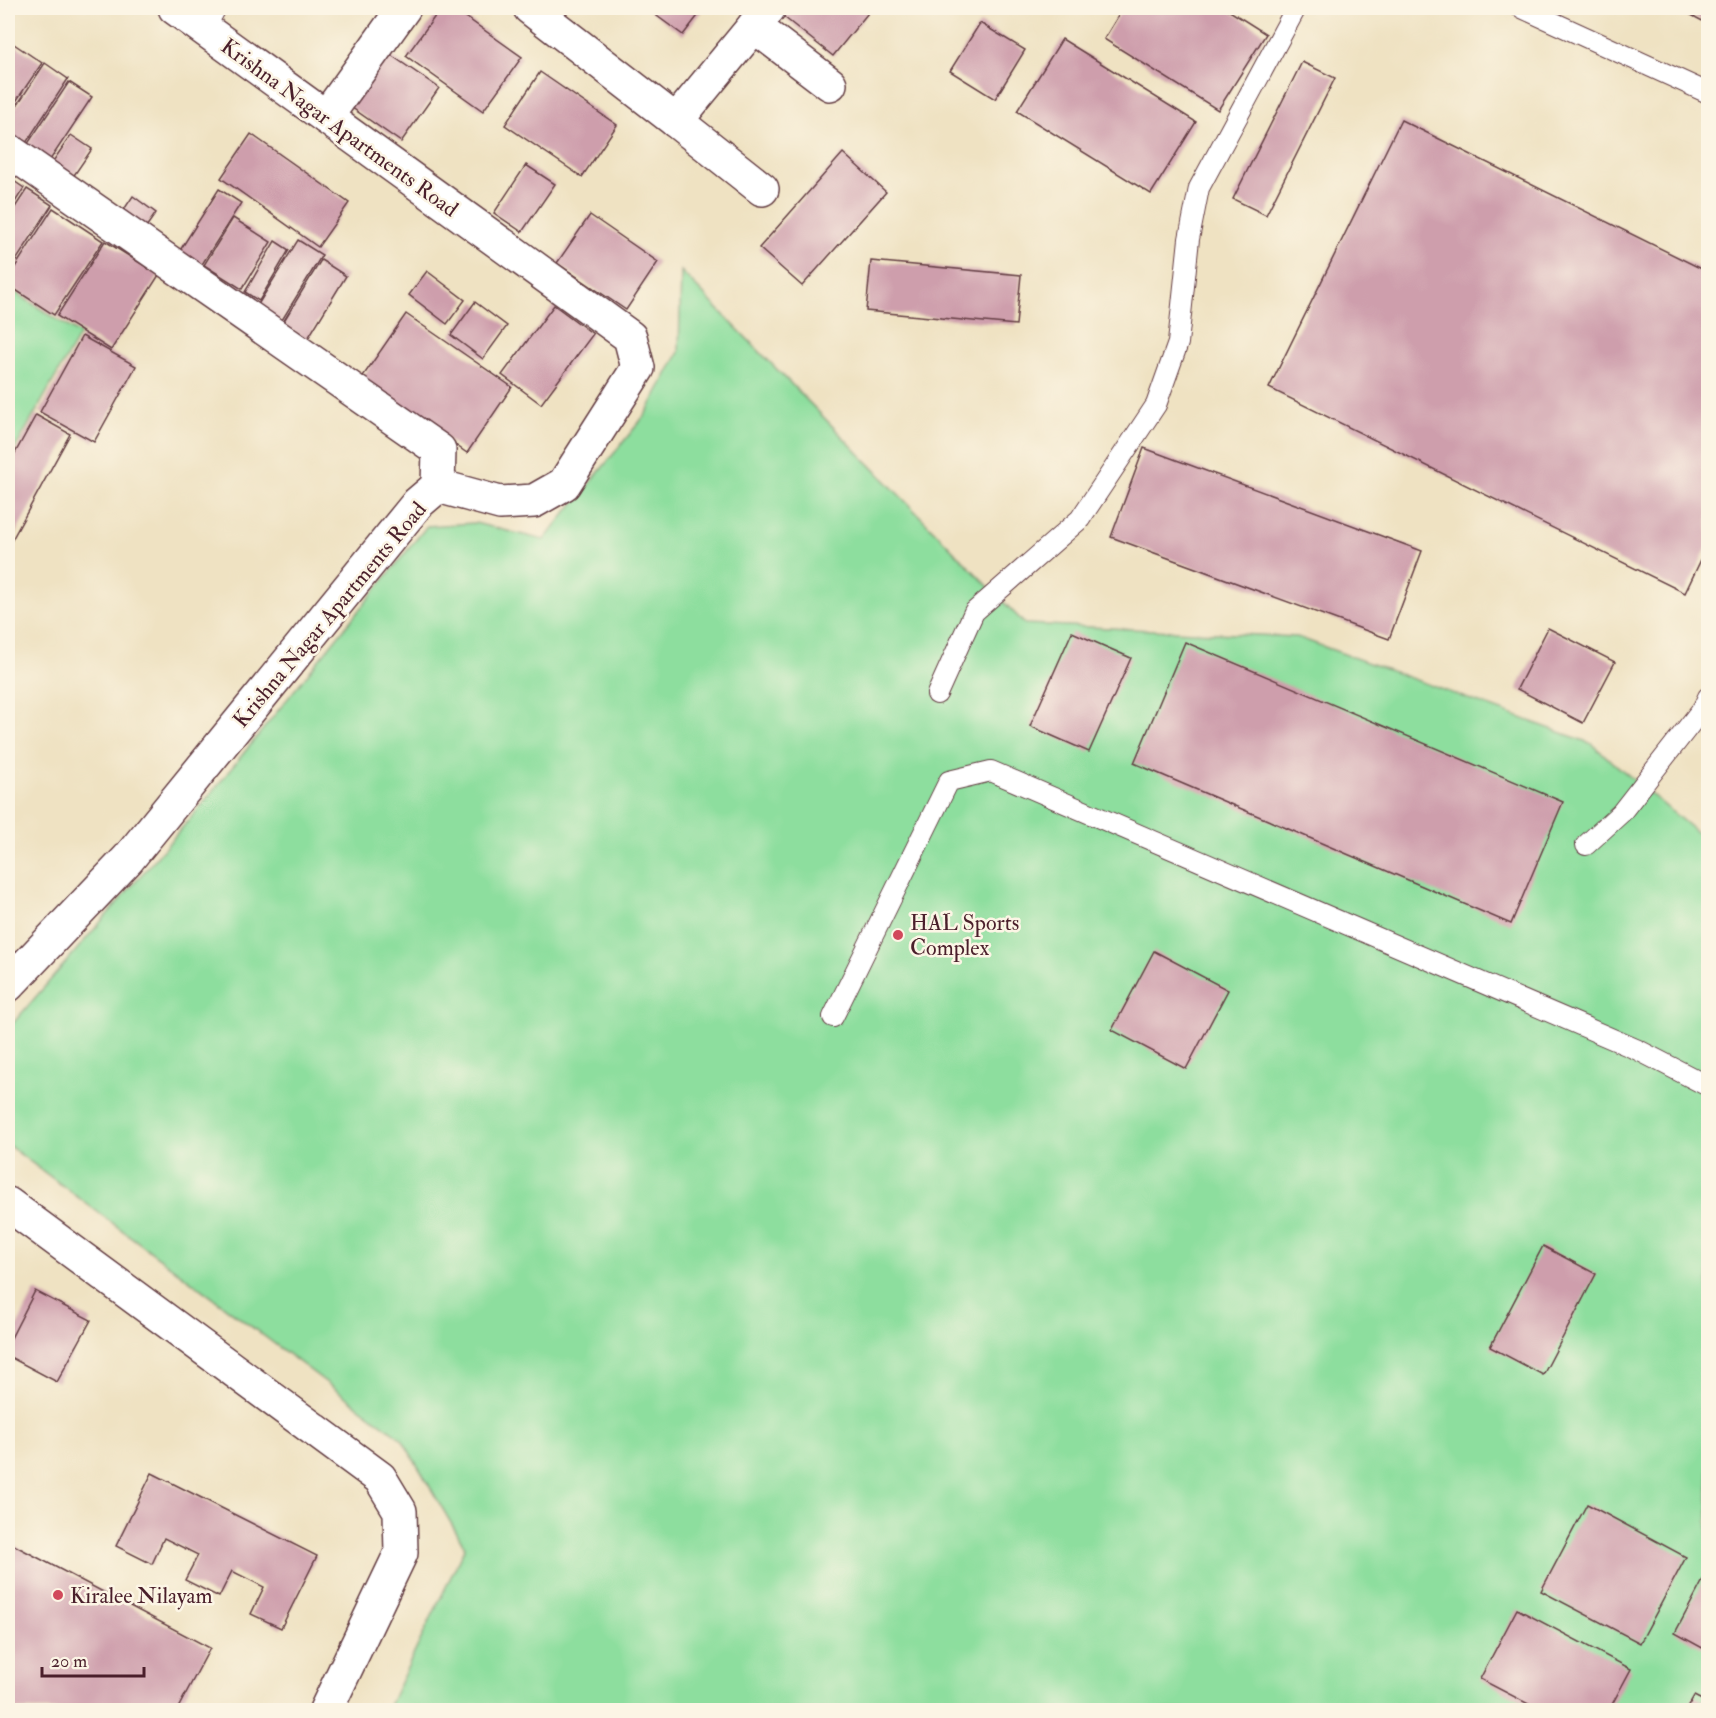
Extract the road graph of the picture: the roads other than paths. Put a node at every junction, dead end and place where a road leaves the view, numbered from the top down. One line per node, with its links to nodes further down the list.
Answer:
1 (175, 8): 7 (street, Krishna Nagar Apartments Road)
2 (404, 8): 10 (street)
3 (530, 8): 11 (street)
4 (1296, 8): 15 (lane)
5 (1522, 8): 9 (lane)
6 (761, 17): 8 (street); 11 (street)
7 (210, 18): 10 (street, Krishna Nagar Apartments Road)
8 (830, 84)
9 (1708, 93)
10 (327, 117): 14 (street, Krishna Nagar Apartments Road)
11 (676, 121): 13 (street)
12 (8, 150): 14 (street)
13 (762, 189)
14 (438, 486): 18 (street, Krishna Nagar Apartments Road)
15 (937, 694)
16 (1708, 697): 17 (lane)
17 (1586, 845)
18 (8, 985)
19 (833, 1017): 20 (lane)
20 (1708, 1086)
21 (8, 1204): 22 (street)
22 (326, 1710)

